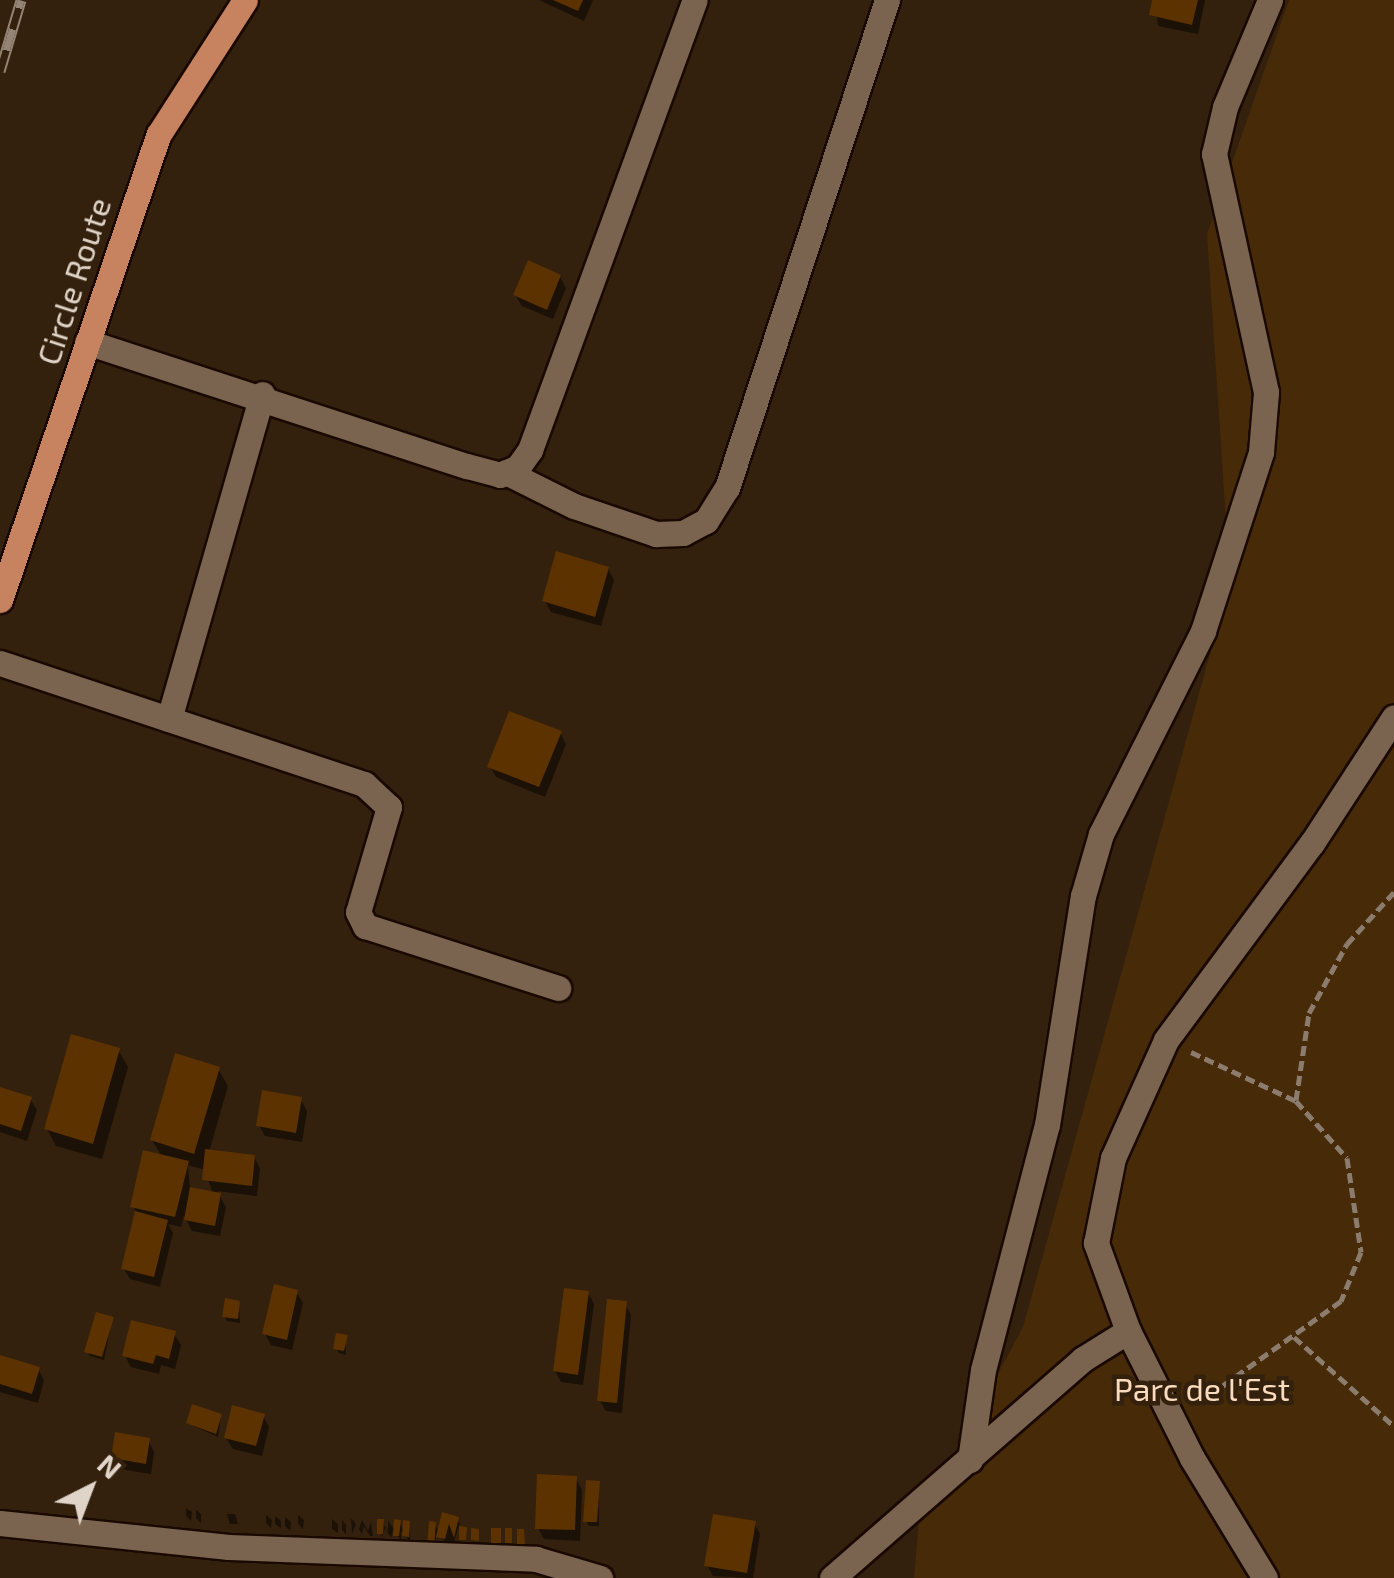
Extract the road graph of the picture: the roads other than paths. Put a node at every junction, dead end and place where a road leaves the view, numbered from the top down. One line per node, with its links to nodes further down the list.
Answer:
1 (244, 0): 5 (main road, Circle Route)
2 (695, 0): 7 (street)
3 (887, 0): 7 (street)
4 (1270, 0): 14 (street)
5 (87, 342): 6 (street); 8 (main road, Circle Route)
6 (262, 394): 7 (street); 11 (street)
7 (506, 472)
8 (0, 600)
9 (0, 663): 11 (street)
10 (1394, 717): 13 (street)
11 (169, 720): 12 (street)
12 (558, 988)
13 (1128, 1330): 14 (street); 18 (street)
14 (970, 1460): 17 (street)
15 (0, 1523): 16 (street)
16 (600, 1578)
17 (832, 1578)
18 (1265, 1578)

